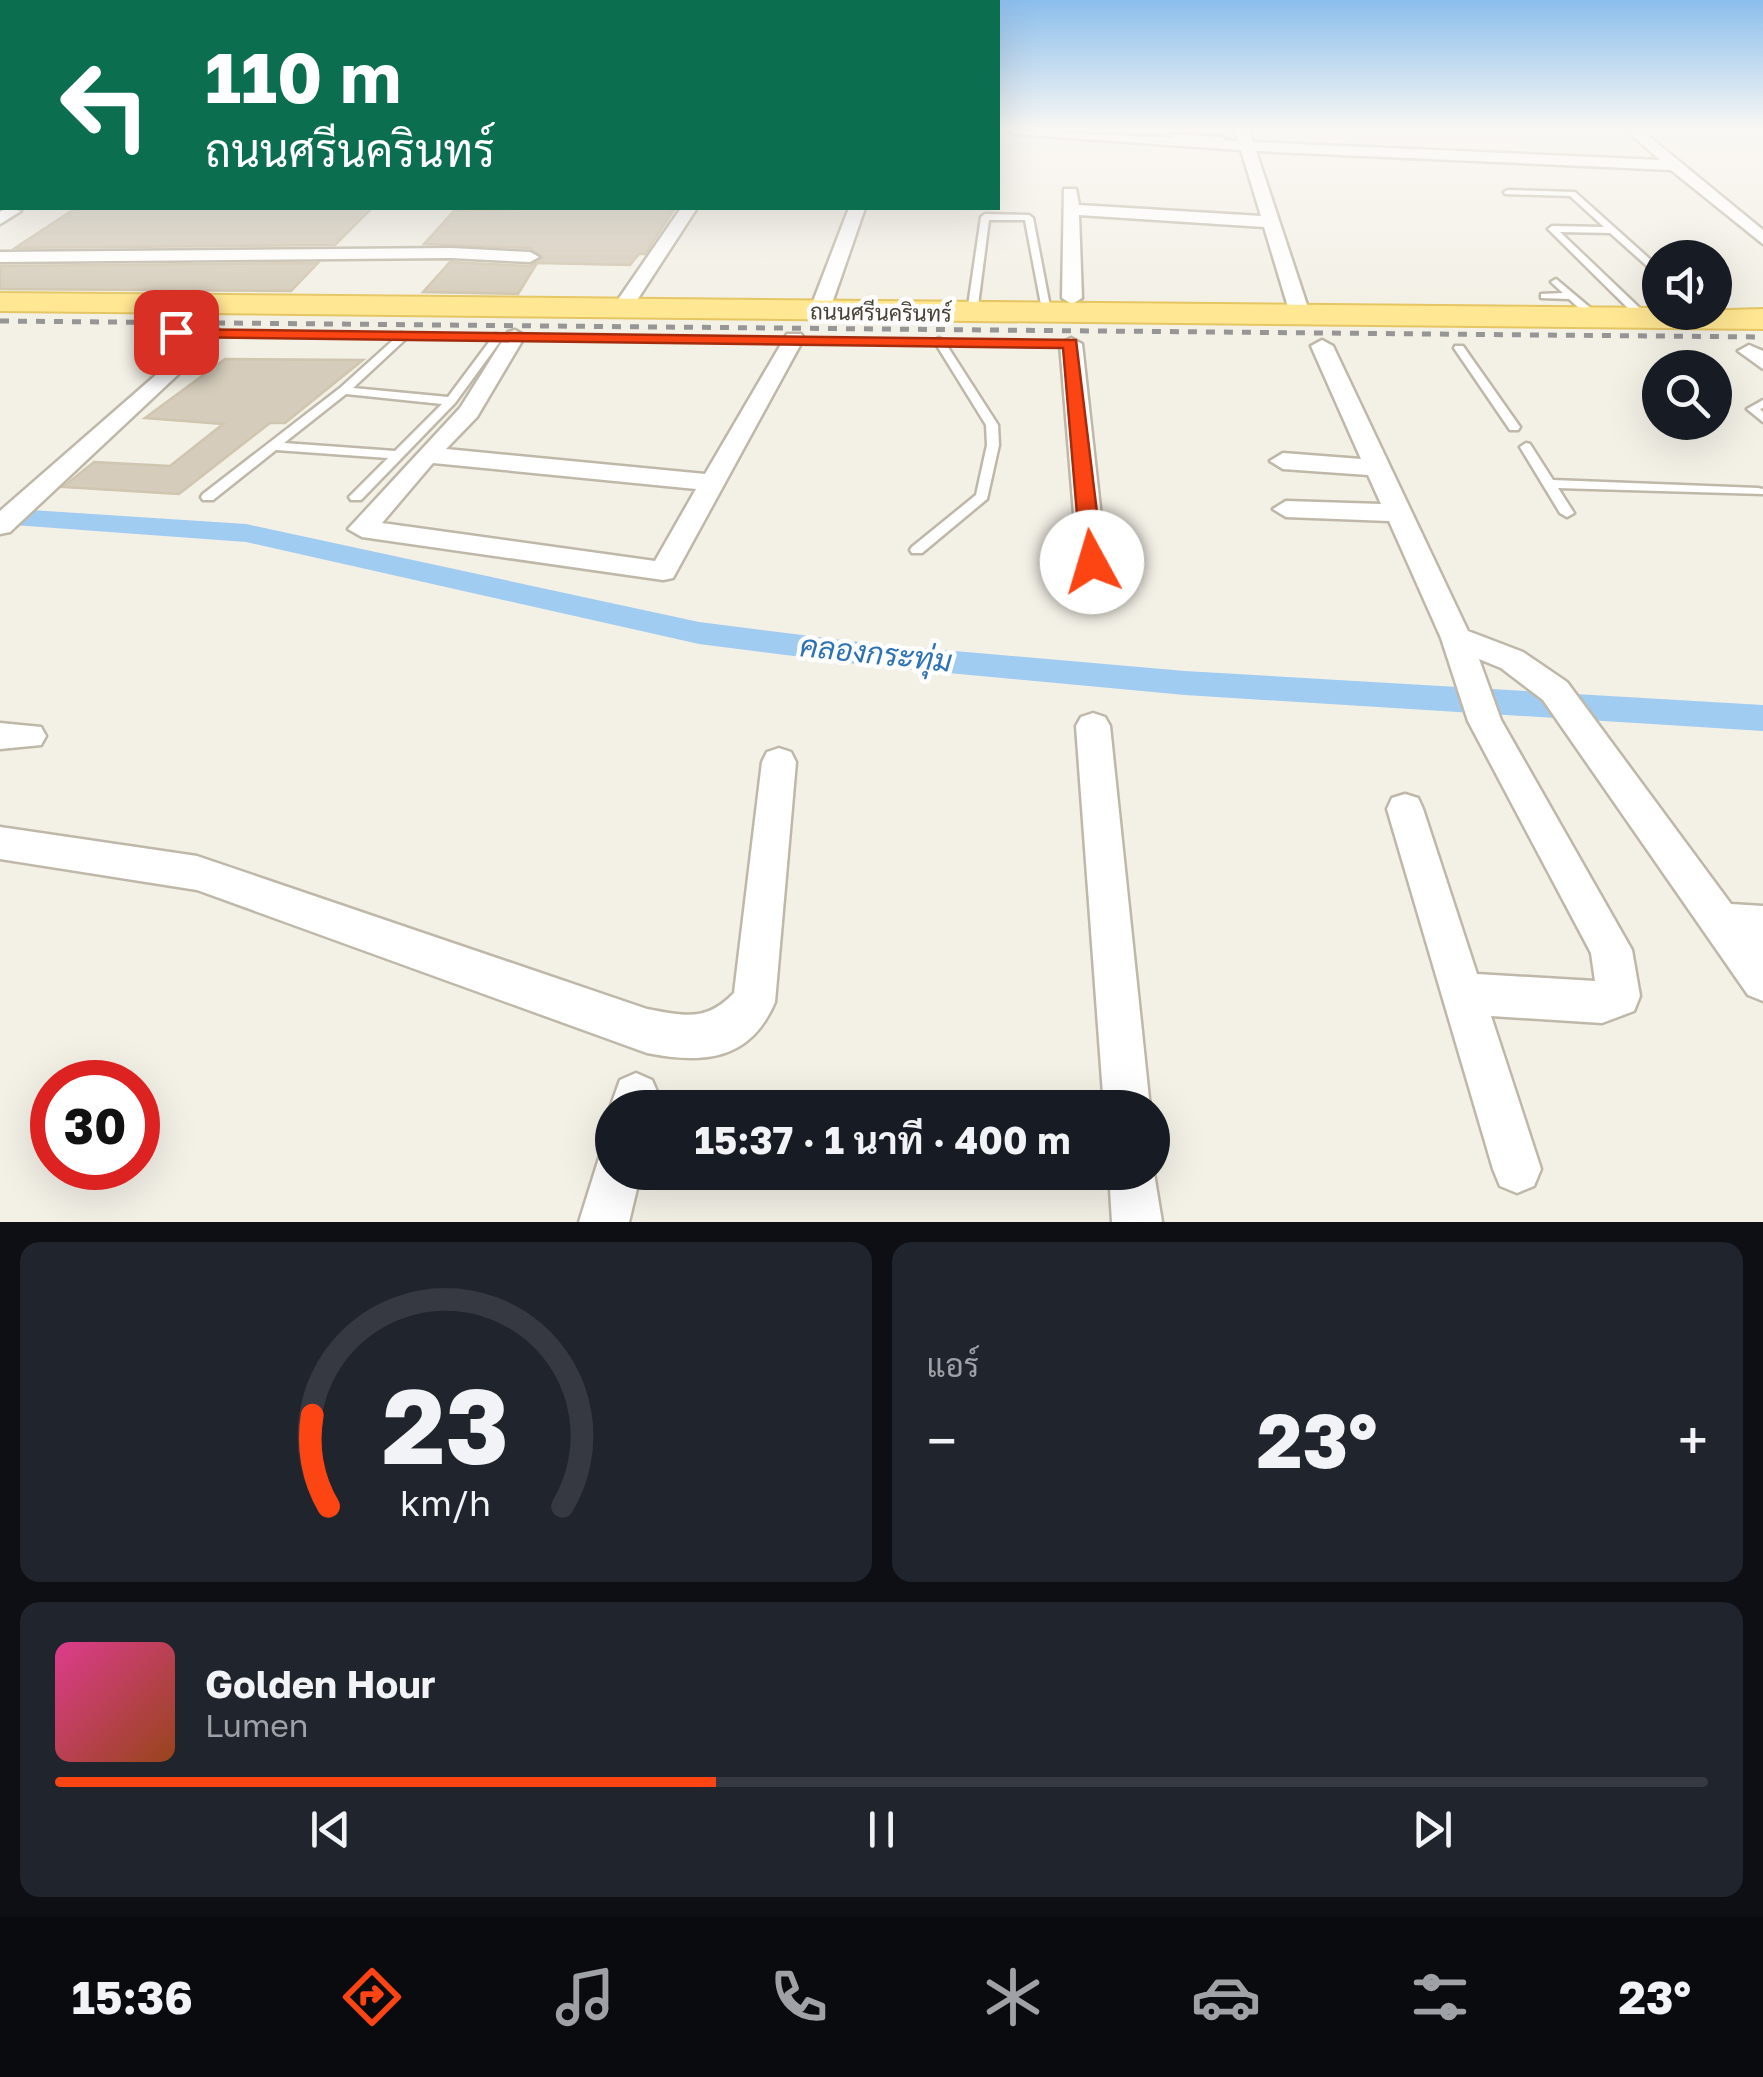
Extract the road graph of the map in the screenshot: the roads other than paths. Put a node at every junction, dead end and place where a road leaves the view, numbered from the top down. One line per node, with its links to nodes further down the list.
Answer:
1 (1260, 187): 8 (street)
2 (1699, 187): 11 (street)
3 (1070, 189): 7 (street)
4 (1508, 192): 9 (lane)
5 (688, 210): 19 (street)
6 (857, 210): 28 (street)
7 (1073, 210): 8 (street); 20 (street)
8 (1271, 222): 23 (street)
9 (1611, 230): 14 (lane); 24 (lane)
10 (378, 234): 12 (street)
11 (1763, 239)
12 (362, 254): 13 (street); 15 (street)
13 (530, 257)
14 (1642, 257)
15 (0, 258)
16 (1556, 282): 21 (lane)
17 (1544, 296): 21 (lane)
18 (0, 302): 19 (main road, ถนนศรีนครินทร์)
19 (623, 306): 28 (main road, ถนนศรีนครินทร์)
20 (1060, 306): 22 (main road, ถนนศรีนครินทร์); 22 (lane); 23 (main road, ถนนศรีนครินทร์)
21 (1584, 307): 23 (main road, ถนนศรีนครินทร์); 25 (main road, ถนนศรีนครินทร์)
22 (972, 313): 28 (main road, ถนนศรีนครินทร์)
23 (1301, 316)
24 (1642, 316)
25 (1642, 318)
26 (1732, 319): 27 (main road, ถนนศรีนครินทร์)
27 (1763, 319)
28 (808, 330): 32 (main road, ถนนศรีนครินทร์); 33 (main road, ถนนศรีนครินทร์); 49 (street)
29 (0, 331): 30 (main road, ถนนศรีนครินทร์)
30 (211, 333): 31 (main road, ถนนศรีนครินทร์); 57 (street)
31 (405, 335): 32 (main road, ถนนศรีนครินทร์); 38 (lane)
32 (507, 336): 39 (lane); 46 (street)
33 (938, 341): 34 (main road, ถนนศรีนครินทร์); 58 (lane)
34 (1070, 344): 35 (main road, ถนนศรีนครินทร์); 59 (street)
35 (1322, 346): 36 (main road, ถนนศรีนครินทร์); 48 (street)
36 (1459, 348): 37 (main road, ถนนศรีนครินทร์); 42 (lane)
37 (1758, 354)
38 (344, 390): 39 (lane); 43 (lane)
39 (451, 401): 45 (lane)
40 (1763, 403): 41 (lane)
41 (1763, 418)
42 (1514, 427)
43 (273, 446): 45 (lane); 52 (lane)
44 (1526, 447): 50 (lane)
45 (399, 455): 53 (lane)
46 (427, 455): 49 (street); 49 (street)
47 (1283, 460): 48 (street)
48 (1378, 468): 55 (street)
49 (713, 483)
50 (1549, 484): 51 (lane); 56 (lane)
51 (1758, 492)
52 (208, 497)
53 (356, 497)
54 (1286, 510): 55 (street)
55 (1399, 513): 60 (street)
56 (1567, 513)
57 (0, 526)
58 (916, 550)
59 (1092, 562)
60 (1456, 638): 65 (street); 68 (street)
61 (1093, 726): 69 (street)
62 (779, 762): 64 (street)
63 (1405, 810): 68 (street)
64 (0, 844)
65 (1720, 921): 66 (street); 67 (street)
66 (1763, 925)
67 (1763, 981)
68 (1462, 994): 70 (street)
69 (1125, 1090)
70 (1517, 1169)
71 (612, 1190): 73 (street)
72 (1135, 1190): 74 (street)
73 (604, 1222)
74 (1138, 1222)

